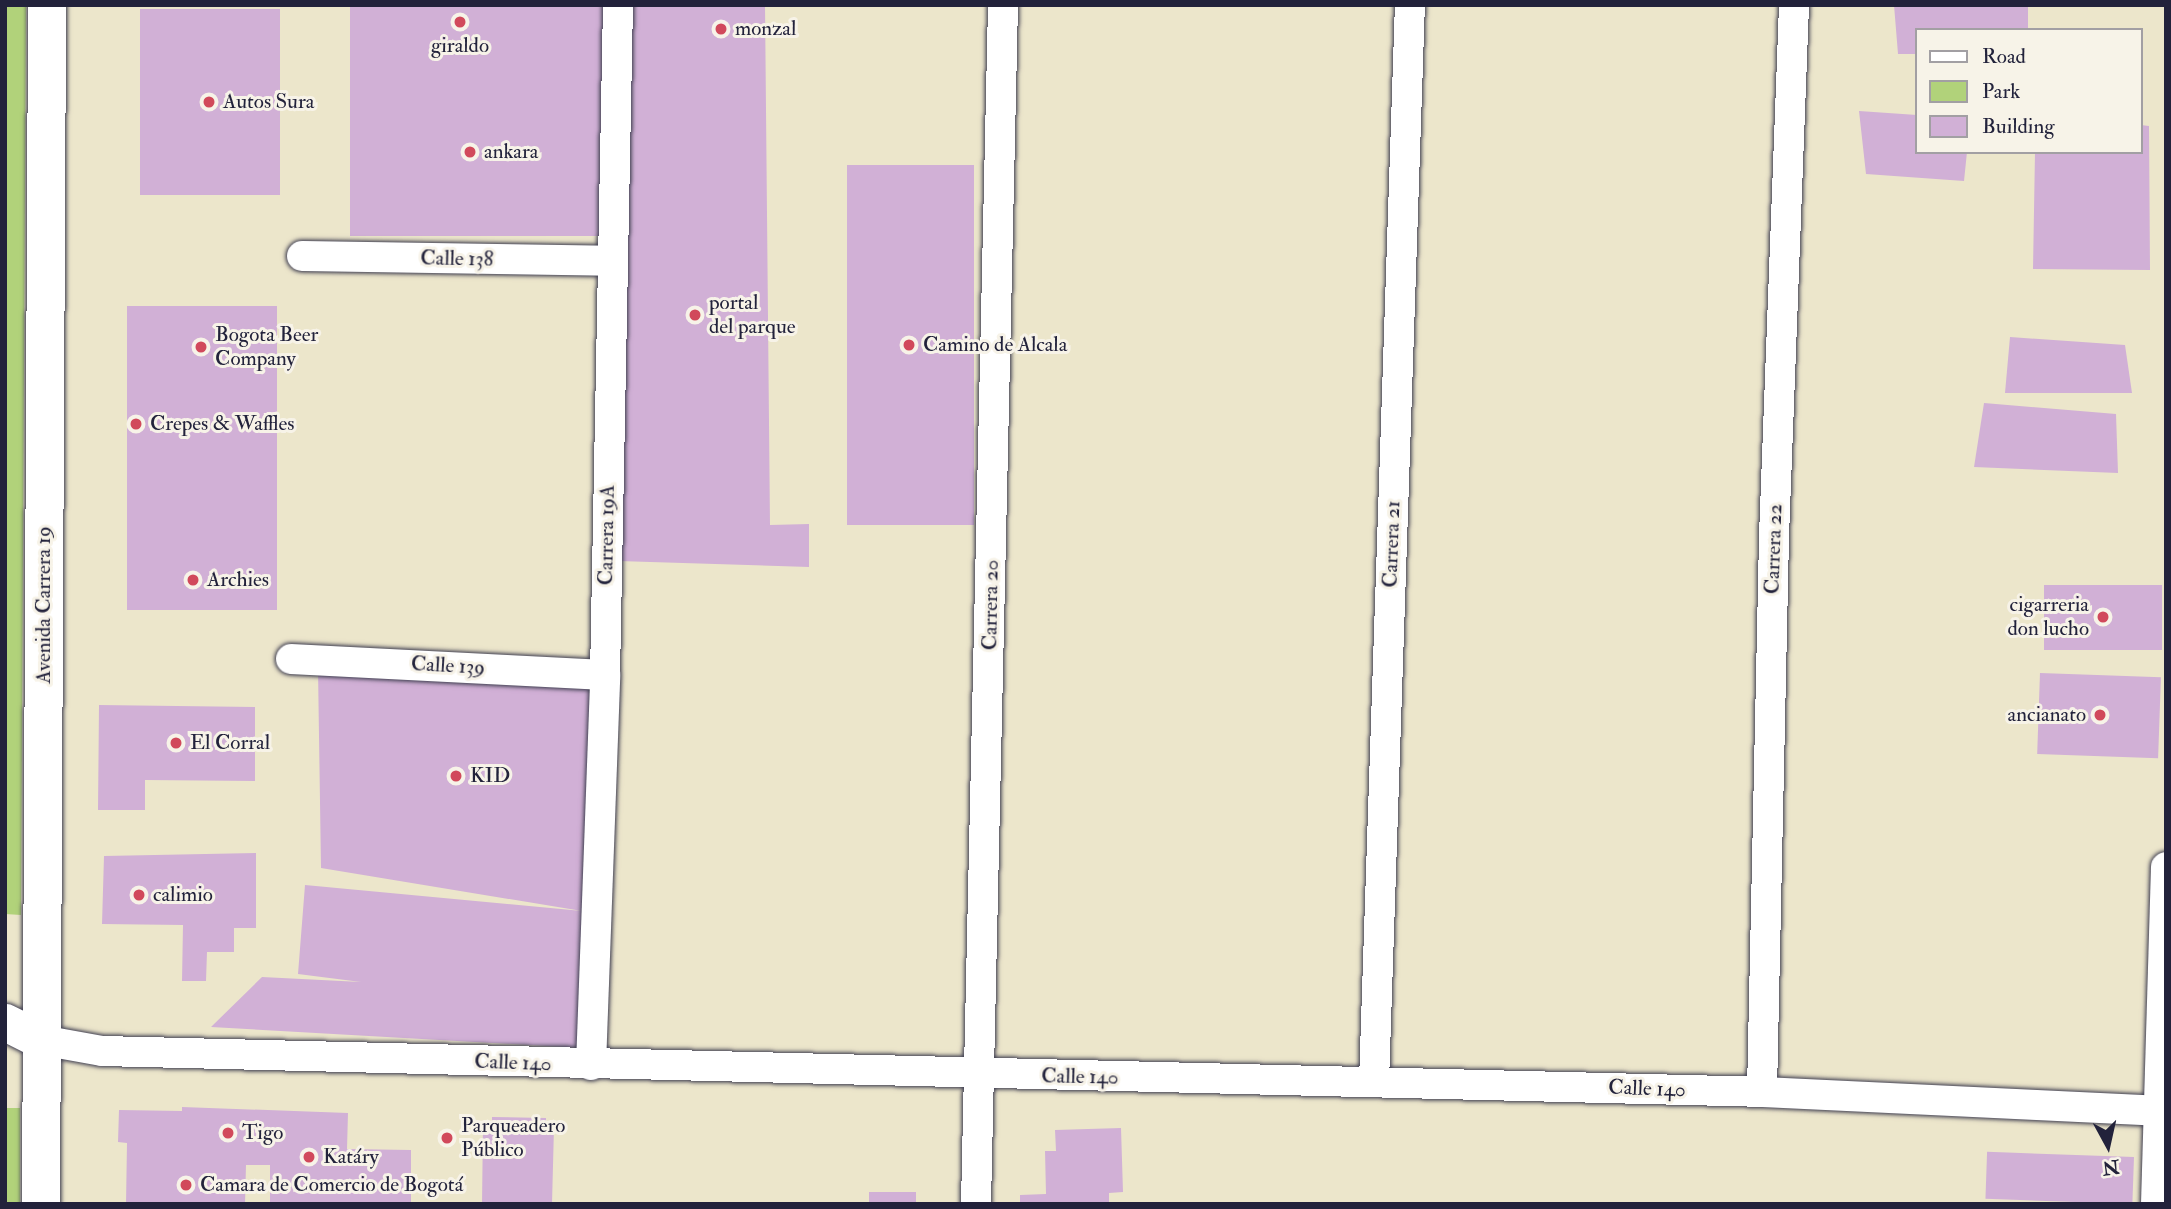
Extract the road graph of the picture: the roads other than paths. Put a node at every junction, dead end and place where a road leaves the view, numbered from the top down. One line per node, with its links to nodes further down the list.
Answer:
1 (47, 5): 12 (main road, Avenida Carrera 19)
2 (618, 5): 7 (street, Carrera 19A)
3 (1003, 5): 14 (street, Carrera 20)
4 (1410, 5): 15 (street, Carrera 21)
5 (1794, 5): 16 (street, Carrera 22)
6 (302, 256): 7 (street, Calle 138)
7 (611, 261): 9 (street, Carrera 19A)
8 (291, 659): 9 (street, Calle 139)
9 (605, 675): 13 (street, Carrera 19A)
10 (2166, 867): 17 (street)
11 (5, 1022): 12 (street, Calle 140)
12 (41, 1040): 13 (street, Calle 140); 18 (main road, Avenida Carrera 19)
13 (591, 1065): 14 (street, Calle 140)
14 (979, 1075): 15 (street, Calle 140); 19 (street, Carrera 20)
15 (1374, 1082): 16 (street, Calle 140)
16 (1762, 1092): 17 (street, Calle 140)
17 (2159, 1111): 20 (street)
18 (41, 1204)
19 (976, 1204)
20 (2157, 1204)

